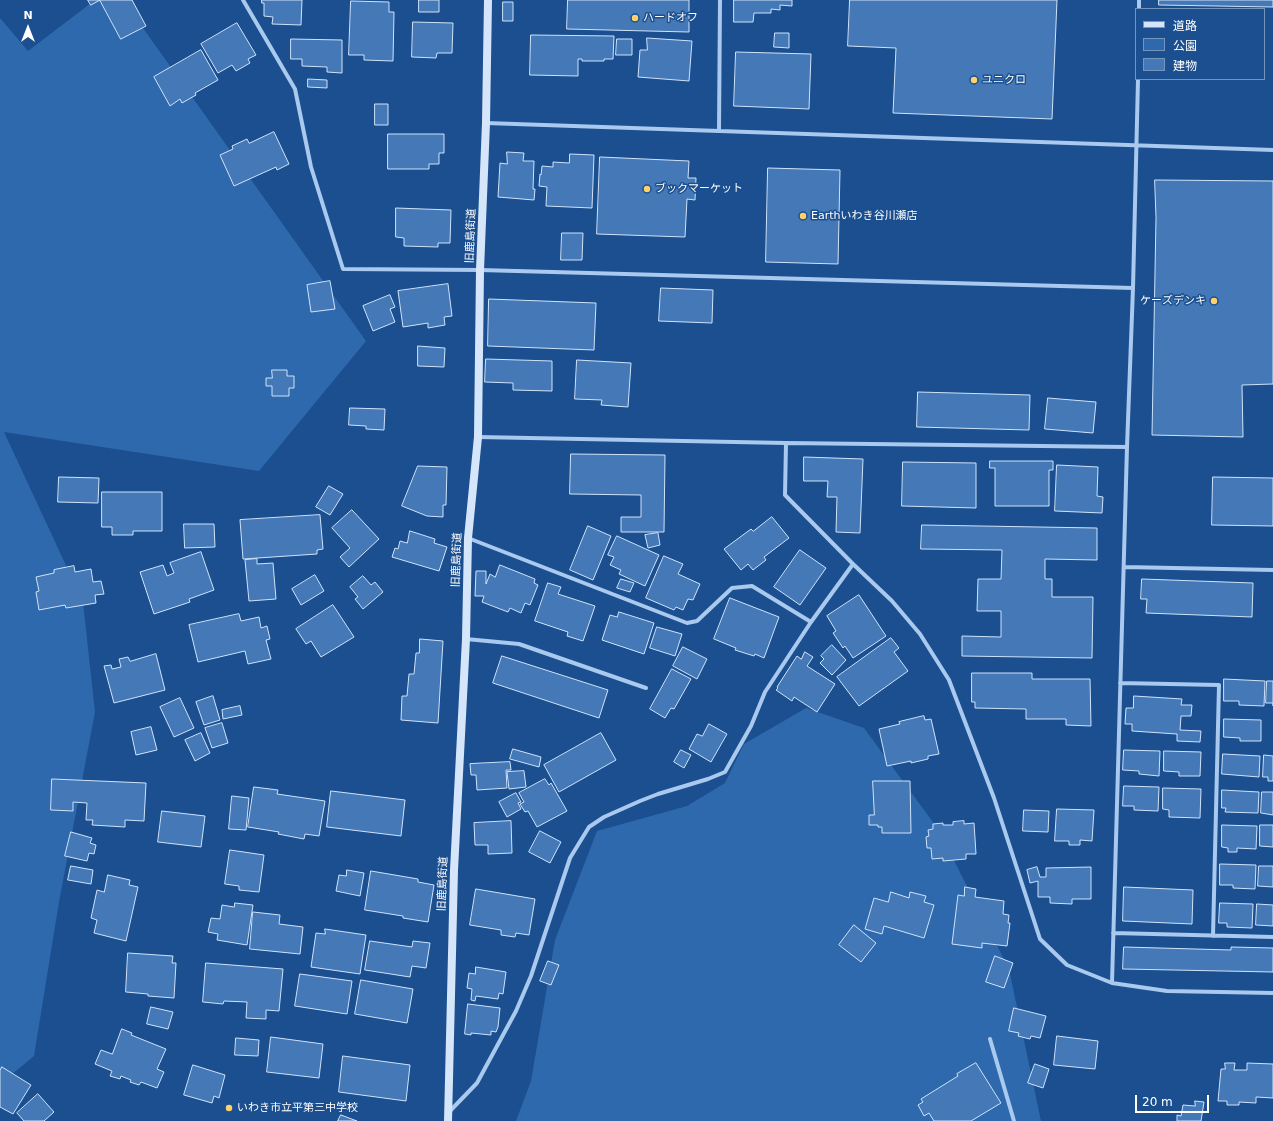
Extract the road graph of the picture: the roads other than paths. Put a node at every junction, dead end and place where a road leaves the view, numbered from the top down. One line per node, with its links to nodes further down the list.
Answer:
1 (243, 0): 9 (street)
2 (488, 0): 5 (street, 旧鹿島街道)
3 (720, 0): 6 (street)
4 (1138, 80): 7 (street)
5 (486, 123): 6 (street); 9 (street, 旧鹿島街道)
6 (719, 130): 7 (street)
7 (1136, 145): 8 (street); 10 (street)
8 (1273, 150)
9 (480, 270): 10 (street); 11 (street, 旧鹿島街道)
10 (1133, 288): 13 (street)
11 (478, 437): 12 (street); 14 (street, 旧鹿島街道)
12 (786, 443): 13 (street); 15 (street)
13 (1127, 447): 16 (street)
14 (468, 538): 18 (street); 19 (street, 旧鹿島街道)
15 (854, 564): 18 (street); 25 (street)
16 (1124, 567): 17 (street); 20 (street)
17 (1273, 570)
18 (811, 622): 28 (street)
19 (466, 638): 21 (street); 28 (street, 旧鹿島街道)
20 (1120, 683): 22 (street); 23 (street)
21 (646, 688)
22 (1113, 933): 23 (street); 25 (street)
23 (1213, 936): 24 (street)
24 (1273, 937)
25 (1112, 983): 26 (street)
26 (1273, 993)
27 (990, 1039): 30 (street)
28 (448, 1112): 29 (street, 旧鹿島街道)
29 (448, 1121)
30 (1014, 1121)

